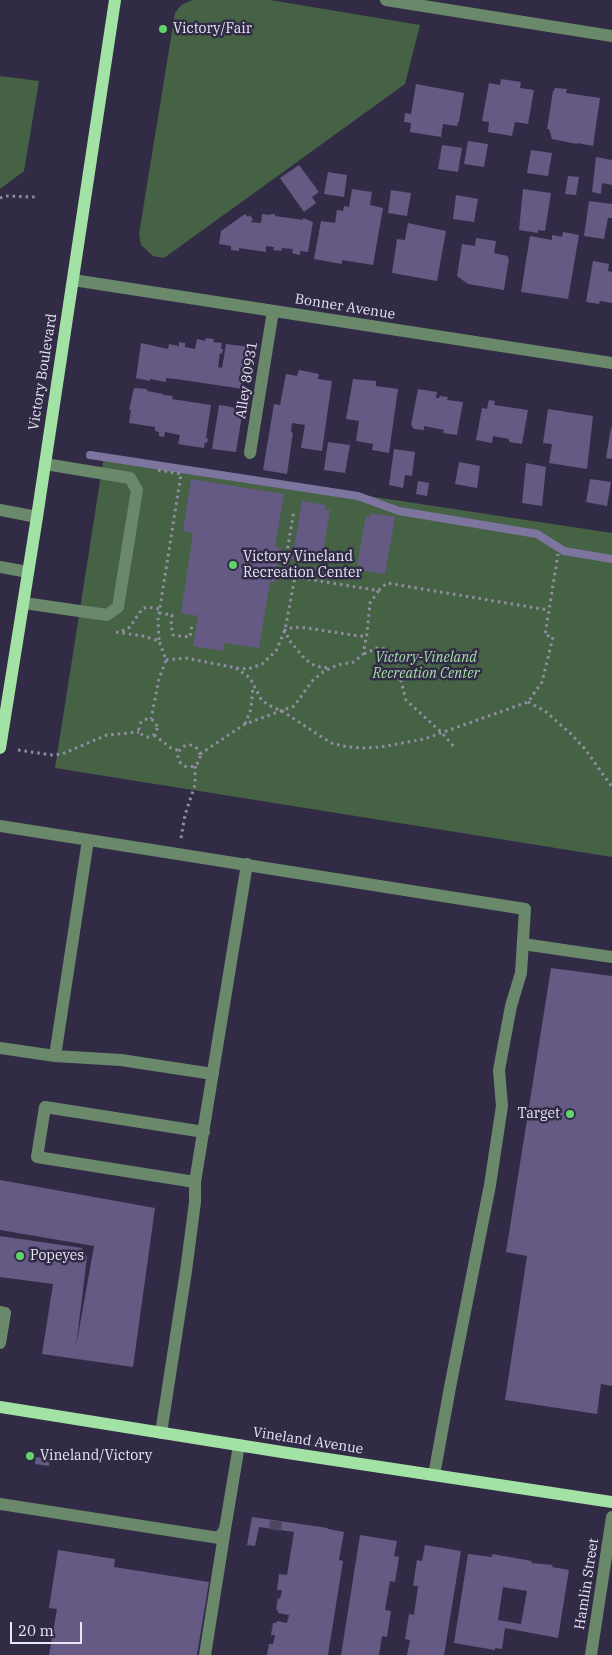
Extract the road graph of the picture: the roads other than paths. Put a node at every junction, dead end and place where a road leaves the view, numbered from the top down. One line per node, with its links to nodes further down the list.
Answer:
1 (115, 0): 4 (main road, Victory Boulevard)
2 (386, 0): 3 (street)
3 (612, 36)
4 (73, 280): 5 (street, Bonner Avenue); 8 (main road, Victory Boulevard)
5 (273, 311): 6 (street, Bonner Avenue); 7 (street, Alley 80931)
6 (612, 364)
7 (250, 453)
8 (45, 464): 10 (main road, Victory Boulevard); 13 (street)
9 (0, 510): 10 (street)
10 (38, 517): 12 (main road, Victory Boulevard)
11 (0, 568): 12 (street)
12 (28, 572): 13 (main road, Victory Boulevard)
13 (24, 603): 14 (main road, Victory Boulevard)
14 (0, 748)
15 (0, 826): 16 (street)
16 (88, 840): 17 (street); 21 (street)
17 (247, 864): 18 (street); 22 (street)
18 (523, 944): 19 (street); 30 (street)
19 (612, 957)
20 (0, 1048): 21 (street)
21 (54, 1056): 22 (street)
22 (213, 1074): 23 (street)
23 (204, 1132): 24 (street); 24 (street)
24 (196, 1182): 28 (street)
25 (0, 1312): 26 (street)
26 (0, 1343)
27 (0, 1407): 28 (main road, Vineland Avenue)
28 (160, 1433): 29 (main road, Vineland Avenue)
29 (239, 1445): 30 (main road, Vineland Avenue); 34 (street)
30 (434, 1475): 31 (main road, Vineland Avenue)
31 (612, 1502)
32 (0, 1504): 34 (street)
33 (612, 1517): 36 (street, Hamlin Street)
34 (225, 1529): 35 (street)
35 (204, 1655)
36 (591, 1655)

